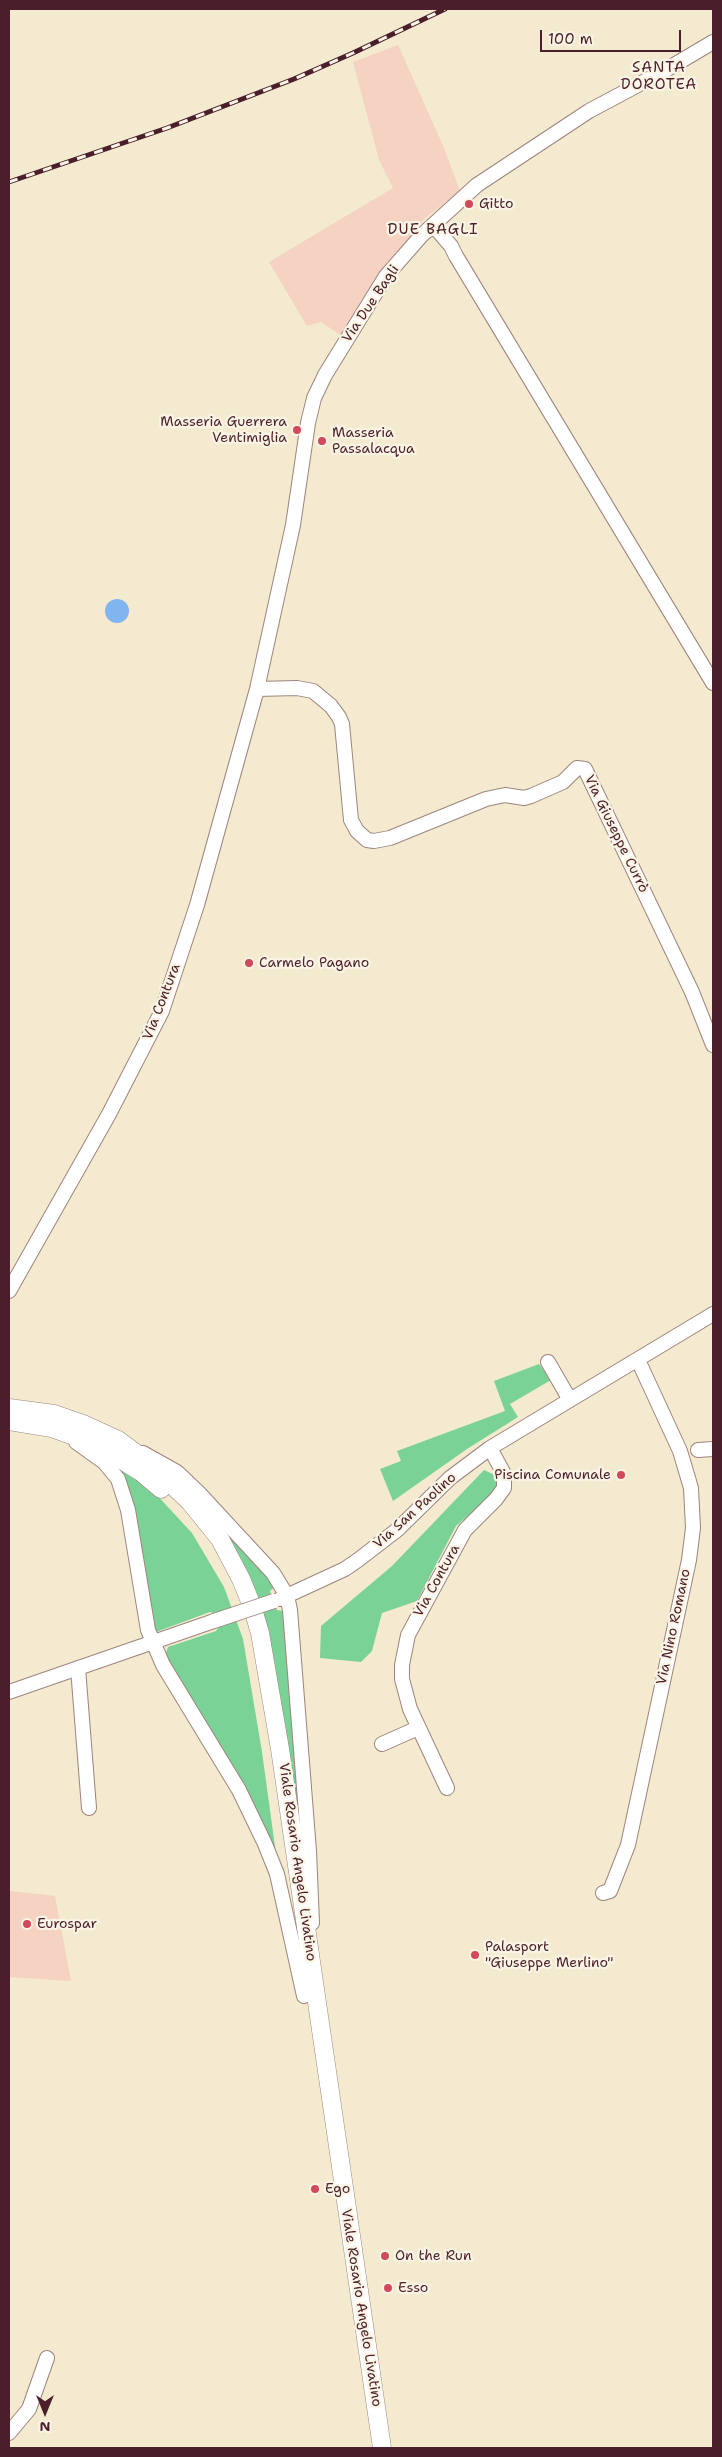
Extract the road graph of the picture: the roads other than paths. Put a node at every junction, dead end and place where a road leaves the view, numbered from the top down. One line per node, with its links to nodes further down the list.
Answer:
1 (713, 42): 2 (street, Via Due Bagli)
2 (433, 225): 3 (street); 4 (street, Via Due Bagli)
3 (713, 683)
4 (257, 689): 5 (street, Via Giuseppe Currò); 6 (street, Via Contura)
5 (713, 1045)
6 (9, 1291)
7 (713, 1314): 8 (street, Via San Paolino)
8 (638, 1360): 10 (street, Via San Paolino); 26 (street, Via Nino Romano)
9 (548, 1362): 10 (street)
10 (570, 1400): 15 (street, Via San Paolino)
11 (9, 1408): 14 (main road, Viale Rosario Angelo Livatino)
12 (9, 1421): 13 (main road, Viale Rosario Angelo Livatino)
13 (52, 1428): 19 (street); 27 (main road, Viale Rosario Angelo Livatino)
14 (118, 1440): 18 (street); 27 (main road, Viale Rosario Angelo Livatino)
15 (490, 1448): 18 (street, Via San Paolino); 22 (street, Via Contura)
16 (713, 1449): 17 (street)
17 (698, 1450)
18 (287, 1596): 19 (street, Via San Paolino, bridge); 27 (street)
19 (152, 1643): 20 (street, Via San Paolino); 27 (street)
20 (78, 1668): 21 (street, Via San Paolino); 25 (street)
21 (9, 1692)
22 (418, 1728): 23 (street); 24 (street, Via Contura)
23 (382, 1744)
24 (447, 1788)
25 (89, 1808)
26 (603, 1893)
27 (310, 1995): 30 (main road, Viale Rosario Angelo Livatino); 31 (main road, Viale Rosario Angelo Livatino)
28 (48, 2358): 29 (street)
29 (9, 2433)
30 (373, 2448)
31 (382, 2448)

